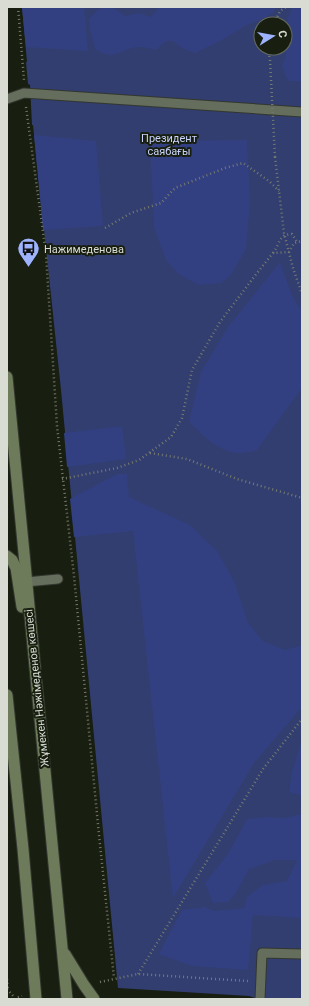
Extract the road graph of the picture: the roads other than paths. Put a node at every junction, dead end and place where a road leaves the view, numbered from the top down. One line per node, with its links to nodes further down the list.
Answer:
1 (7, 99): 2 (lane)
2 (302, 112)
3 (7, 377): 4 (main road, Жұмекен Нәжімеденов көшесі)
4 (10, 434): 7 (main road, Жұмекен Нәжімеденов көшесі)
5 (7, 556): 8 (main road)
6 (58, 579): 7 (lane)
7 (26, 582): 8 (main road, Жұмекен Нәжімеденов көшесі)
8 (33, 642): 10 (main road, Жұмекен Нәжімеденов көшесі)
9 (7, 695): 12 (main road)
10 (63, 950): 13 (main road, Жұмекен Нәжімеденов көшесі); 14 (main road)
11 (302, 954): 15 (lane)
12 (36, 995)
13 (67, 999)
14 (94, 999)
15 (260, 999)

